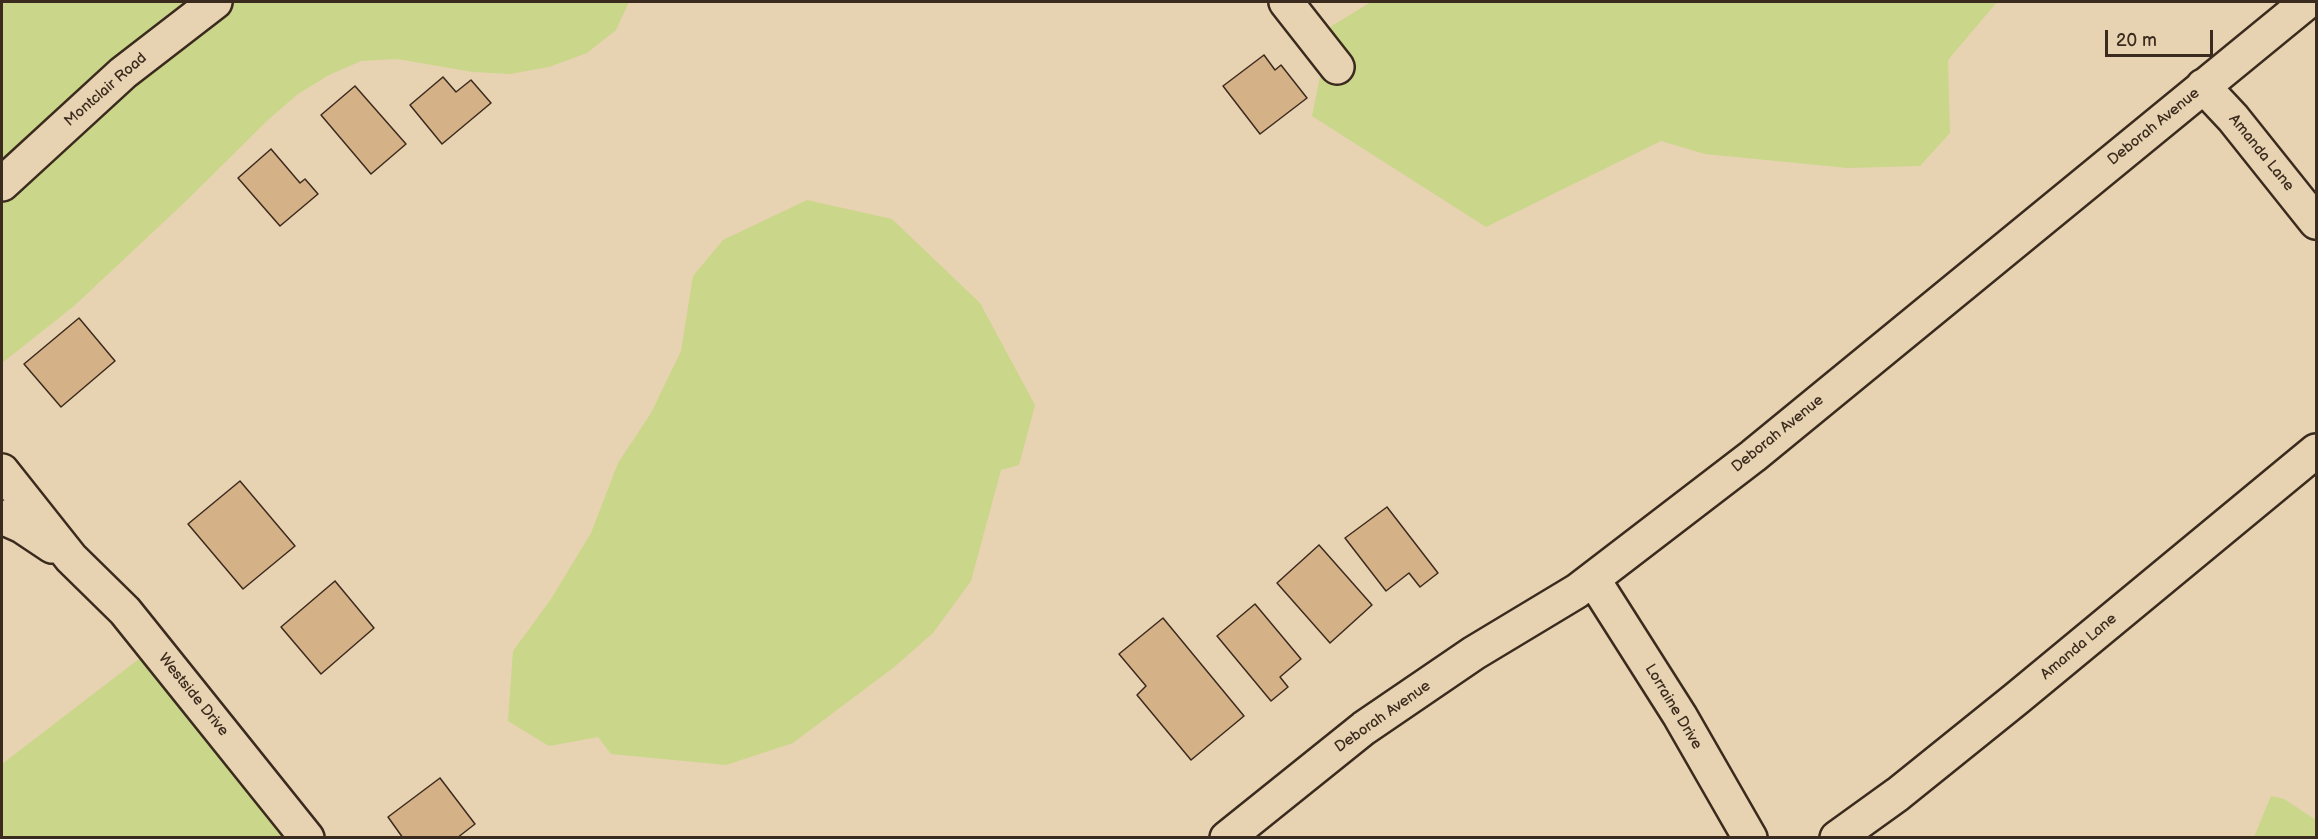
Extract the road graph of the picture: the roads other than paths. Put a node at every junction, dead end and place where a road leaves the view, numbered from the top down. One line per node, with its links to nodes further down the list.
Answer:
1 (215, 2): 6 (street, Montclair Road)
2 (1286, 2): 4 (street)
3 (2307, 2): 5 (street, Deborah Avenue)
4 (1337, 67)
5 (2203, 86): 7 (street, Amanda Lane); 12 (street, Deborah Avenue)
6 (2, 184)
7 (2316, 222)
8 (2316, 450): 16 (street, Amanda Lane)
9 (2, 471): 11 (street, Westside Drive)
10 (2, 517): 11 (street, Westside Drive)
11 (71, 558): 13 (street, Westside Drive)
12 (1593, 579): 14 (street, Deborah Avenue); 15 (street, Lorraine Drive)
13 (307, 837)
14 (1227, 837)
15 (1750, 837)
16 (1837, 837)

